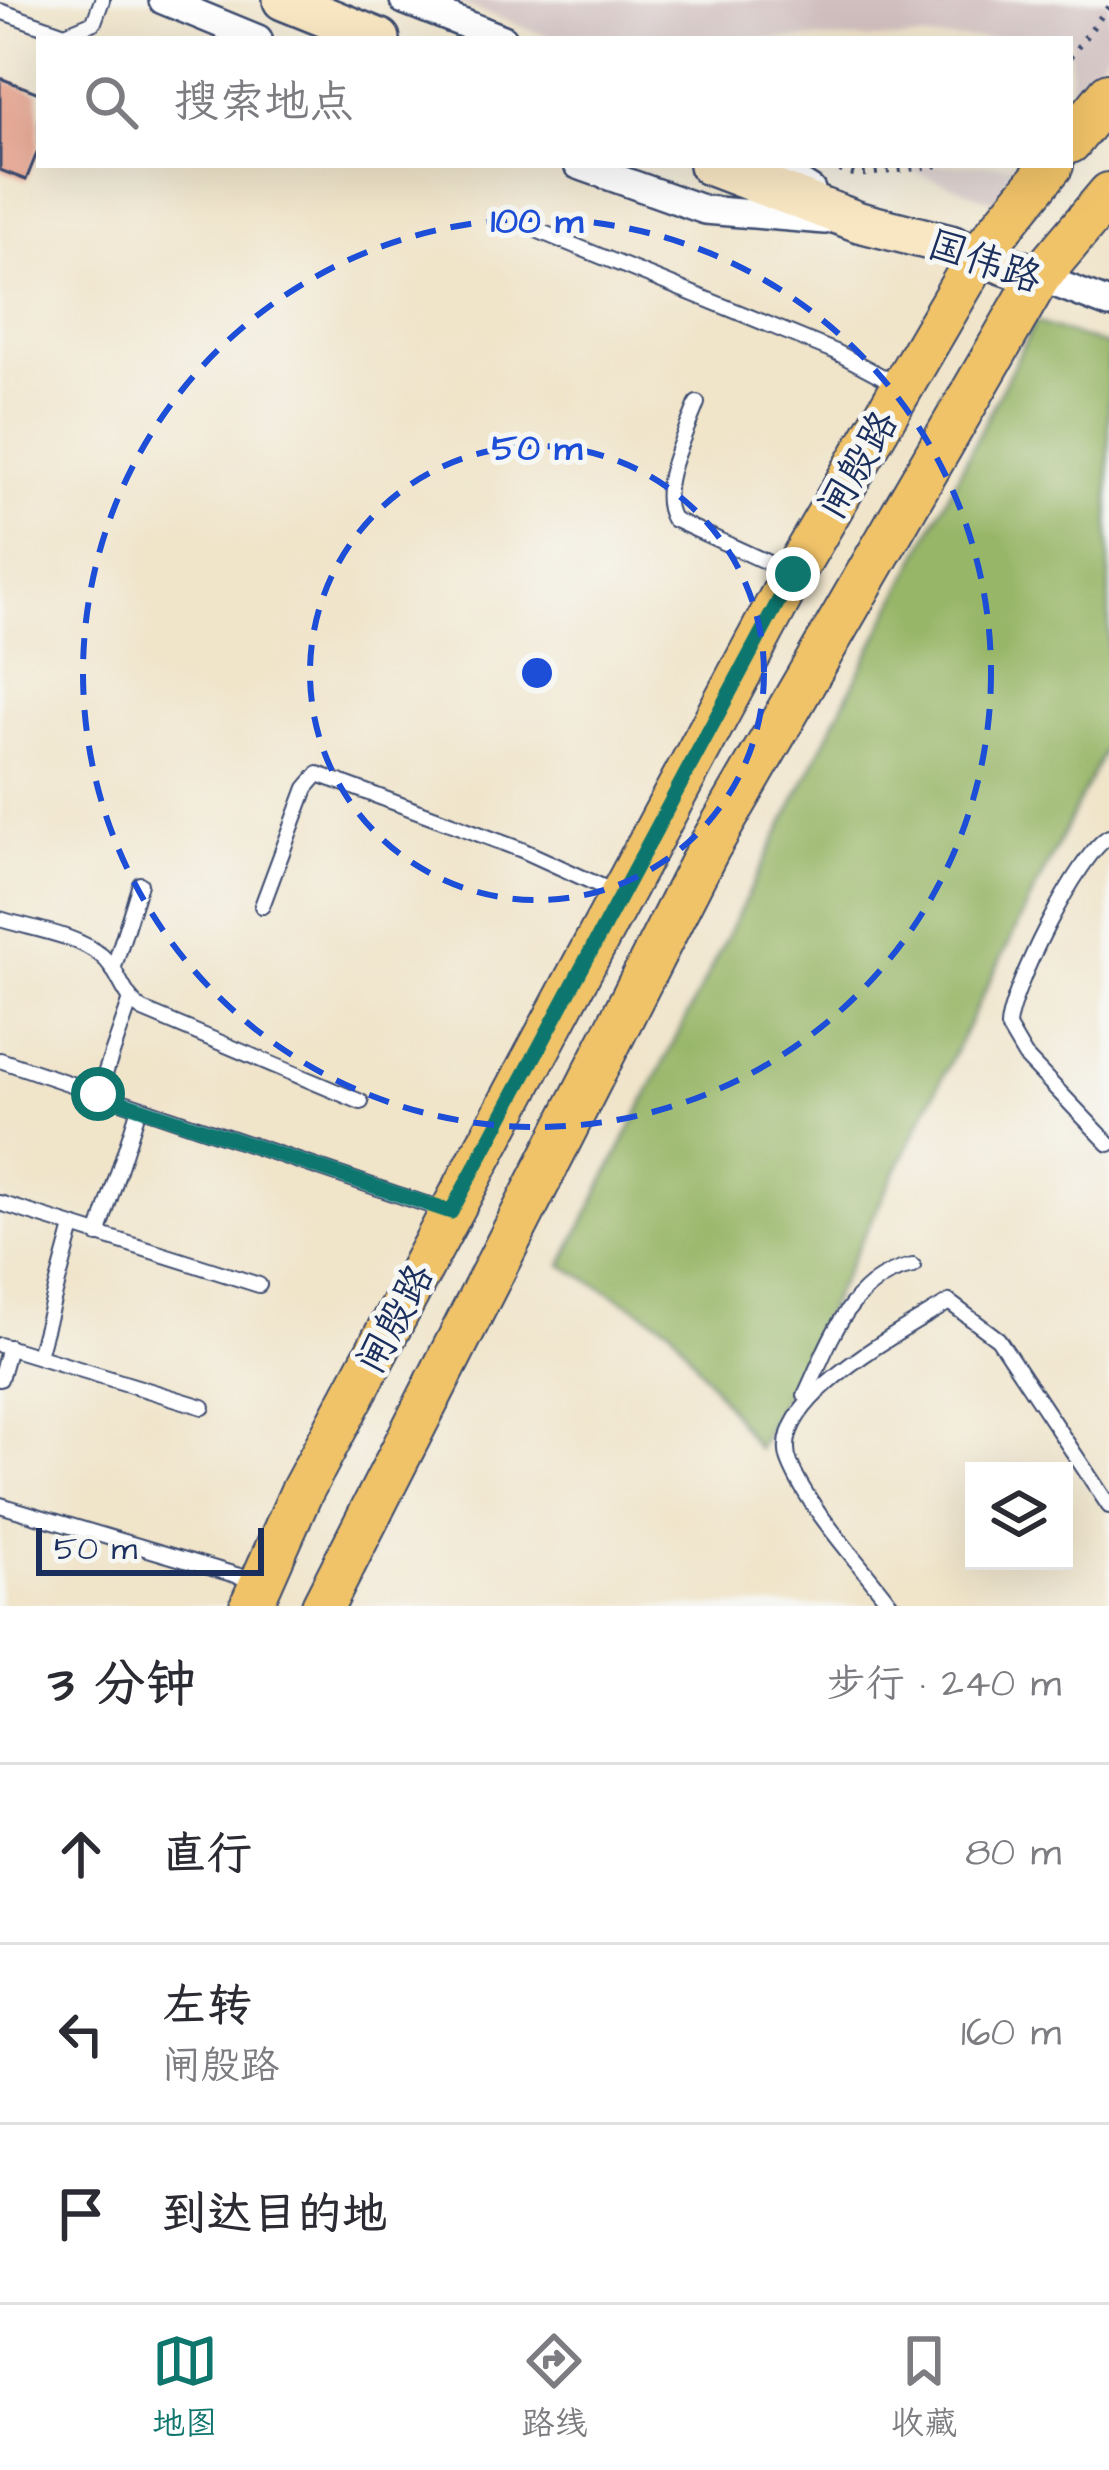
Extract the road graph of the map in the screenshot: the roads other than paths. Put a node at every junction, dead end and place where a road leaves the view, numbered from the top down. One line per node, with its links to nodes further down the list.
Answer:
1 (103, 0): 5 (lane)
2 (163, 0): 6 (street)
3 (283, 0): 7 (street)
4 (404, 0): 8 (street)
5 (0, 11)
6 (252, 36)
7 (373, 36)
8 (495, 36)
9 (1109, 94): 10 (main road)
10 (1073, 138)
11 (586, 168): 16 (street, 国伟路)
12 (717, 168): 16 (street, 国伟路)
13 (777, 168): 16 (street, 国伟路)
14 (1050, 168): 18 (main road, 闸殷路)
15 (1109, 194): 19 (main road, 闸殷路)
16 (859, 222): 18 (street, 国伟路)
17 (524, 225): 21 (lane)
18 (979, 255): 19 (street, 国伟路); 21 (main road, 闸殷路)
19 (1039, 278): 20 (street, 国伟路); 50 (main road, 闸殷路)
20 (1109, 304)
21 (902, 387): 23 (main road, 闸殷路)
22 (697, 403): 23 (lane)
23 (793, 574): 26 (main road, 闸殷路)
24 (1109, 837): 35 (lane)
25 (140, 884): 29 (lane)
26 (619, 895): 27 (lane); 37 (main road, 闸殷路)
27 (262, 906)
28 (0, 919): 29 (lane)
29 (113, 970): 30 (lane)
30 (130, 1002): 32 (lane); 33 (lane)
31 (0, 1060): 32 (lane)
32 (98, 1094): 34 (lane)
33 (361, 1102)
34 (140, 1108): 37 (lane); 39 (lane)
35 (1109, 1144)
36 (0, 1203): 38 (lane)
37 (451, 1212): 49 (main road, 闸殷路)
38 (73, 1227): 39 (lane); 43 (lane)
39 (98, 1234): 41 (lane)
40 (913, 1266): 46 (lane)
41 (259, 1285)
42 (5, 1346): 43 (lane); 44 (lane)
43 (38, 1356): 45 (lane)
44 (0, 1379)
45 (203, 1407)
46 (793, 1421): 48 (lane); 51 (lane)
47 (0, 1505): 49 (lane)
48 (1109, 1505)
49 (256, 1594)
50 (323, 1606)
51 (892, 1606)

